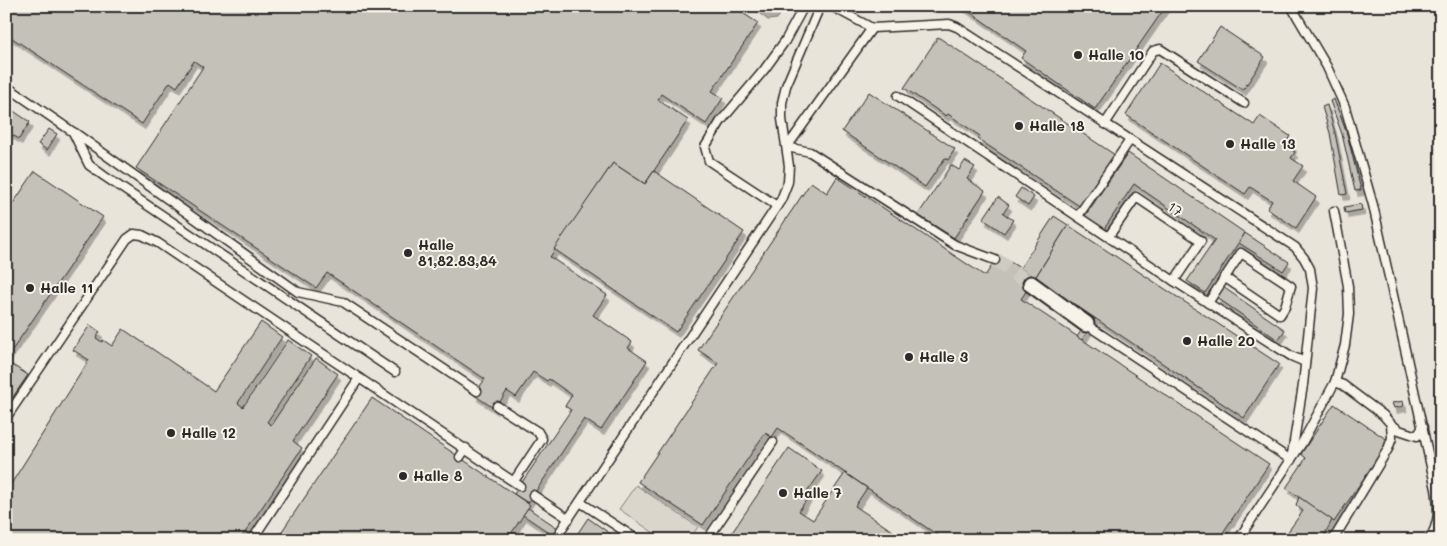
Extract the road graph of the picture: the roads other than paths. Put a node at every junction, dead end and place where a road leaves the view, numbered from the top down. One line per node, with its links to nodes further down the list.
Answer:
1 (804, 6): 15 (lane)
2 (814, 6): 6 (lane)
3 (820, 6): 6 (lane)
4 (831, 6): 7 (lane)
5 (1291, 6): 33 (lane)
6 (812, 25): 14 (lane)
7 (872, 28): 11 (lane); 14 (lane)
8 (6, 86): 12 (lane)
9 (898, 96): 17 (lane)
10 (1244, 103): 11 (lane)
11 (1105, 124): 13 (lane)
12 (73, 132): 26 (lane); 29 (lane)
13 (1130, 140): 17 (lane); 25 (lane)
14 (787, 147): 15 (lane); 19 (lane)
15 (777, 206): 39 (lane)
16 (1334, 211): 28 (lane)
17 (1078, 216): 18 (lane)
18 (1109, 236): 21 (lane); 21 (lane, 17)
19 (995, 260)
20 (1224, 277): 20 (lane); 23 (lane)
21 (1174, 281): 23 (lane)
22 (1031, 284): 24 (street)
23 (1208, 302): 25 (lane)
24 (1088, 325): 37 (lane)
25 (1305, 362): 37 (lane)
26 (396, 372)
27 (359, 378): 31 (lane); 35 (lane); 42 (lane)
28 (1335, 382): 32 (lane); 37 (lane)
29 (477, 391)
30 (497, 406): 35 (lane)
31 (6, 418)
32 (1391, 424): 33 (lane); 46 (lane)
33 (1423, 427): 47 (lane)
34 (773, 442): 44 (lane)
35 (466, 448): 36 (lane)
36 (460, 457)
37 (1291, 460): 45 (lane)
38 (534, 495): 40 (lane)
39 (580, 502): 40 (lane); 43 (lane)
40 (569, 519): 41 (lane)
41 (557, 536)
42 (252, 540)
43 (638, 540)
44 (707, 540)
45 (1238, 540)
46 (1334, 540)
47 (1430, 540)

